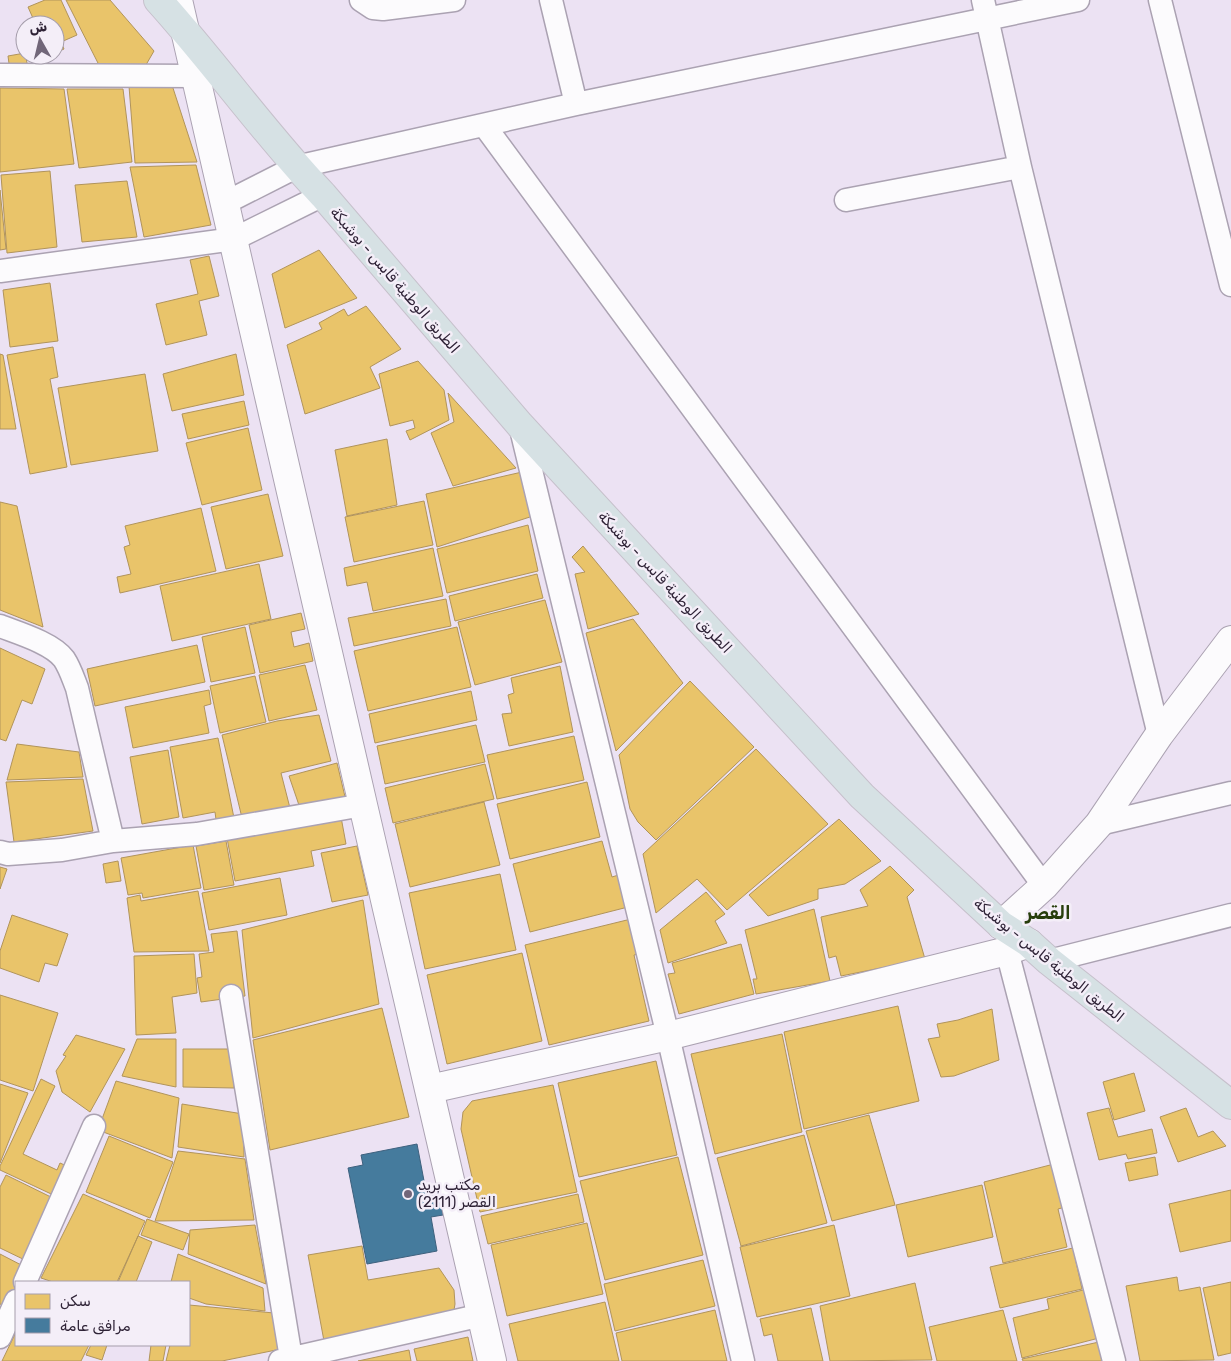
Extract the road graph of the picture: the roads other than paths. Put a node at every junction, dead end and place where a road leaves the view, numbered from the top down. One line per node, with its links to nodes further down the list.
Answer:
1 (158, 0): 9 (main road, الطريق الوطنية قابس - بوشبكة)
2 (178, 0): 9 (street)
3 (361, 0): 4 (street)
4 (454, 0)
5 (551, 0): 12 (street)
6 (1078, 0): 8 (street)
7 (1160, 0): 21 (street)
8 (985, 10): 12 (street); 15 (street)
9 (185, 30): 11 (street); 14 (main road, الطريق الوطنية قابس - بوشبكة)
10 (0, 75): 11 (street)
11 (196, 76): 18 (street)
12 (576, 104): 13 (street)
13 (484, 125): 14 (street); 31 (street)
14 (296, 167): 16 (main road, الطريق الوطنية قابس - بوشبكة); 18 (street)
15 (1020, 167): 17 (street); 25 (street)
16 (322, 195): 19 (street); 22 (main road, الطريق الوطنية قابس - بوشبكة)
17 (846, 200)
18 (225, 203): 19 (street)
19 (234, 240): 20 (street); 27 (street)
20 (0, 271)
21 (1231, 285)
22 (520, 426): 33 (main road, الطريق الوطنية قابس - بوشبكة); 36 (street)
23 (0, 626): 29 (street)
24 (1231, 640): 25 (street)
25 (1159, 735): 28 (street)
26 (1231, 793): 28 (street)
27 (363, 805): 29 (street); 37 (street)
28 (1099, 824): 31 (street)
29 (113, 841): 30 (street)
30 (0, 852)
31 (1044, 886): 33 (street)
32 (1231, 915): 34 (street)
33 (1012, 939): 34 (main road, الطريق الوطنية قابس - بوشبكة); 36 (street); 48 (street)
34 (1049, 962): 38 (main road, الطريق الوطنية قابس - بوشبكة)
35 (231, 996): 45 (street)
36 (668, 1036): 37 (street); 47 (street)
37 (430, 1089): 42 (street)
38 (1231, 1105)
39 (94, 1126): 40 (street)
40 (25, 1281)
41 (15, 1303): 43 (street)
42 (482, 1315): 44 (street); 46 (street)
43 (0, 1337)
44 (317, 1356): 45 (street)
45 (286, 1360)
46 (492, 1361)
47 (743, 1361)
48 (1114, 1361)

